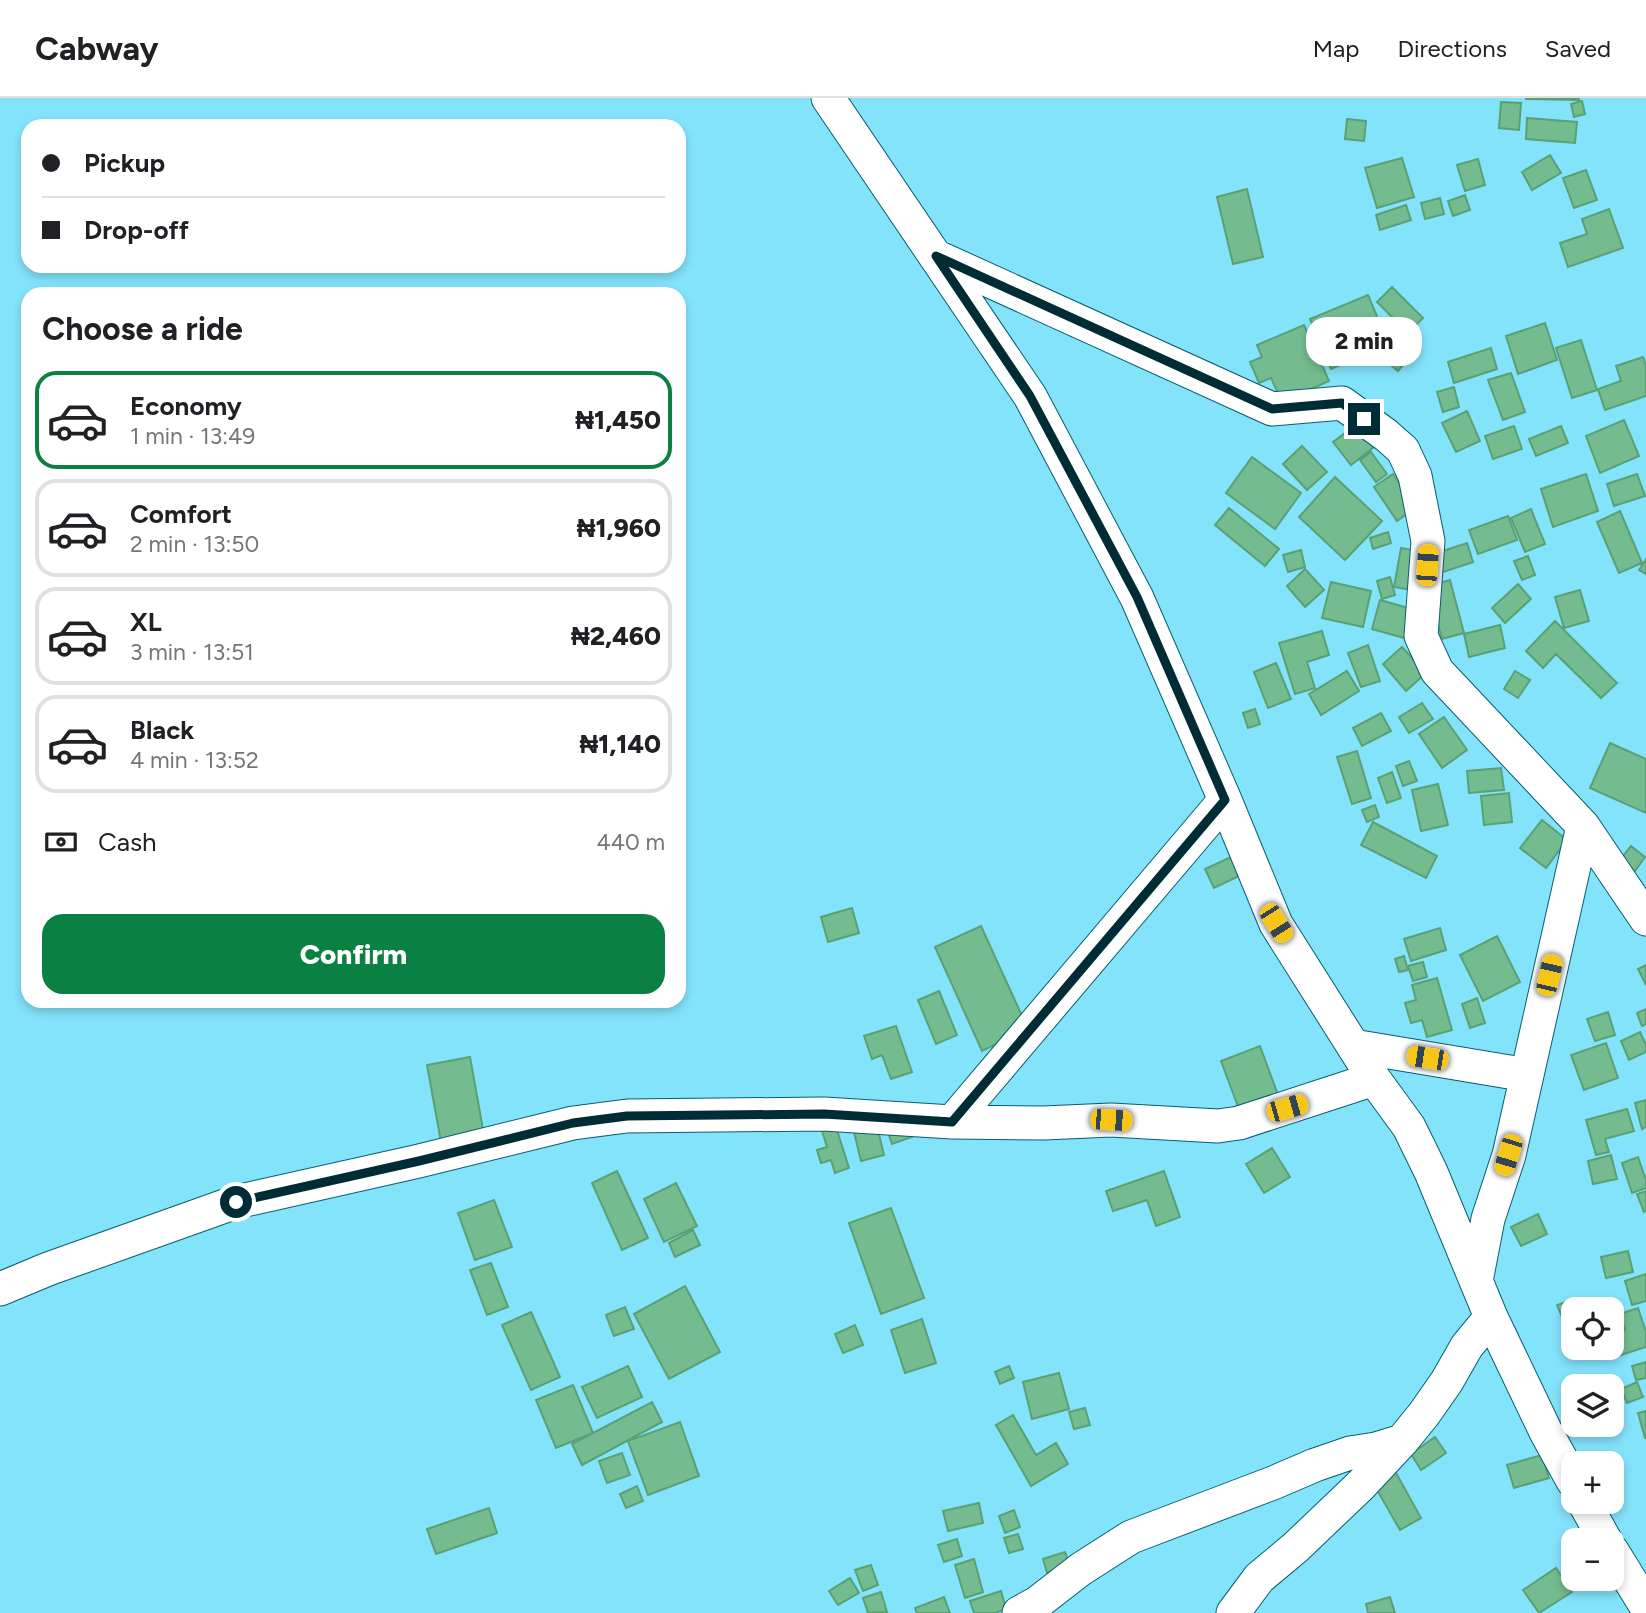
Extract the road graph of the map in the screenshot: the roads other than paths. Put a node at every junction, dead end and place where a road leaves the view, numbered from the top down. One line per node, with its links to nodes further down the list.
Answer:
1 (828, 98): 2 (street)
2 (936, 256): 3 (street); 4 (street)
3 (1225, 800): 6 (street); 9 (street)
4 (1583, 826): 5 (street); 7 (street)
5 (1646, 919)
6 (1353, 1046): 7 (street); 8 (street)
7 (1527, 1075): 10 (street)
8 (1374, 1079): 9 (street); 10 (street)
9 (952, 1122): 11 (street)
10 (1476, 1281): 12 (street)
11 (0, 1289)
12 (1491, 1317): 13 (street); 14 (street)
13 (1402, 1441): 17 (street); 18 (street)
14 (1561, 1459)
15 (1624, 1570): 16 (street)
16 (1646, 1606)
17 (1019, 1613)
18 (1233, 1613)

